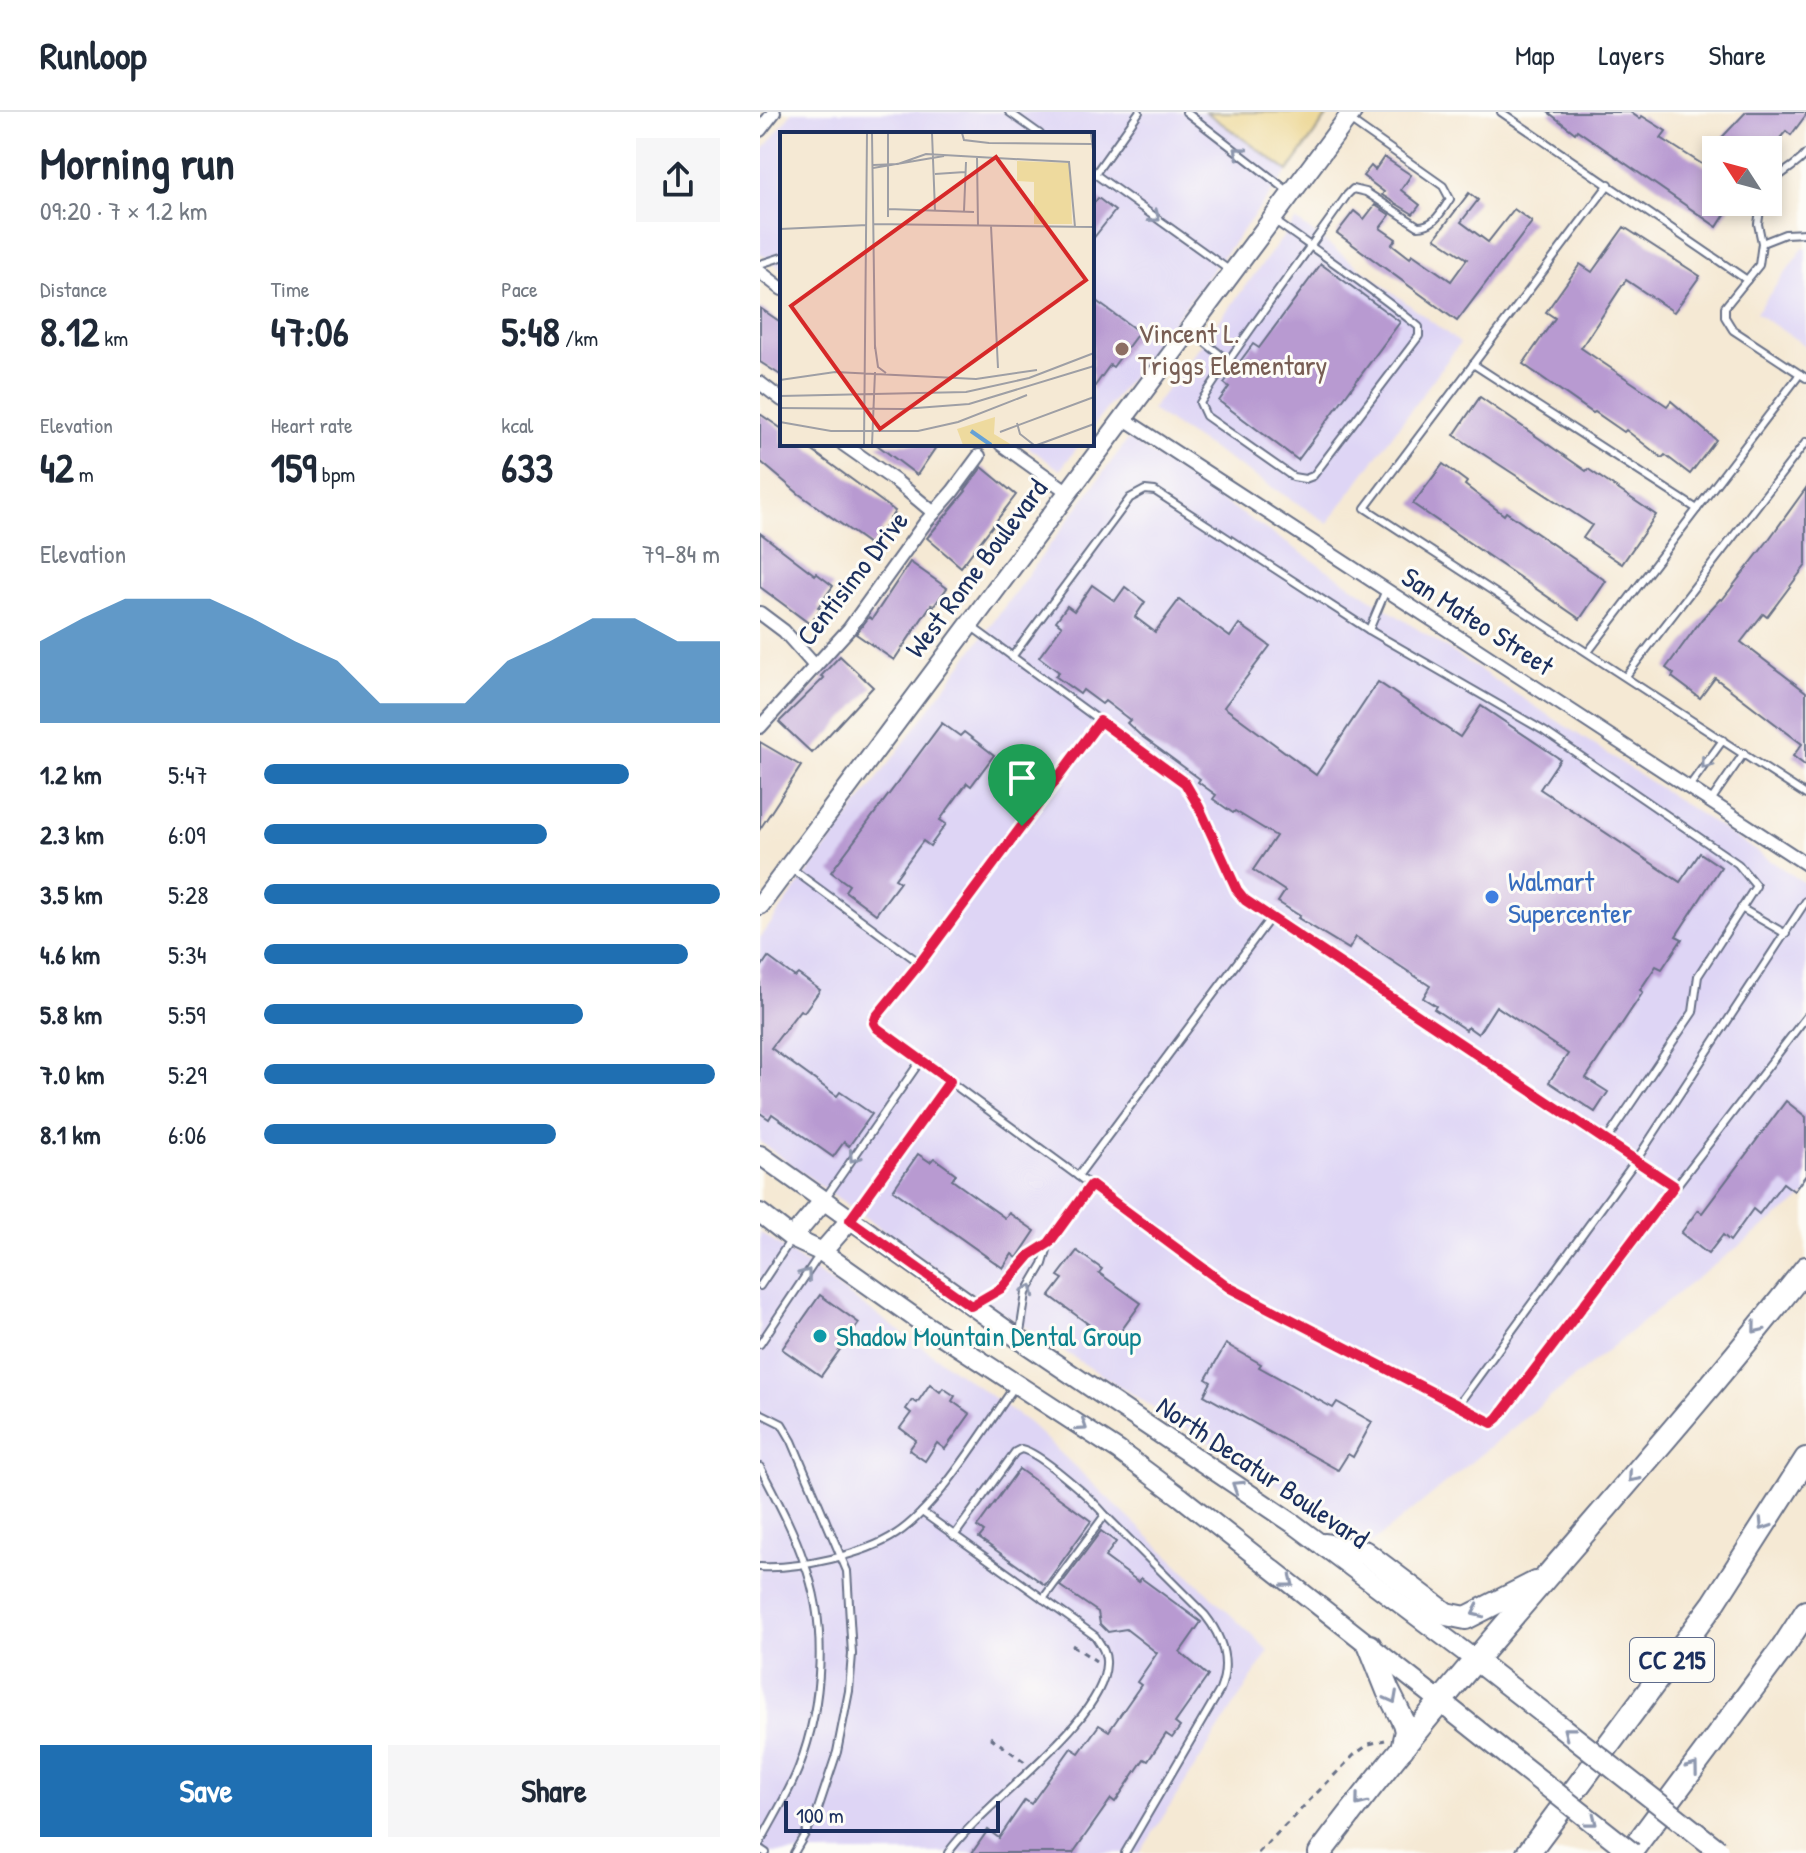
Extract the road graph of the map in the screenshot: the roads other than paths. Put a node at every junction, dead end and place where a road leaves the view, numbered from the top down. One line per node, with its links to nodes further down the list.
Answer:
1 (774, 112): 7 (street)
2 (1009, 112): 8 (lane)
3 (1139, 112): 10 (lane)
4 (1186, 112): 13 (lane, one-way to 4)
5 (1501, 112): 12 (lane)
6 (1350, 115): 13 (main road, West Rome Boulevard); 18 (lane)
7 (760, 130)
8 (1037, 132)
9 (1806, 154): 11 (lane)
10 (1094, 173): 22 (lane, one-way to 22)
11 (1782, 174)
12 (1609, 184): 23 (lane); 27 (lane)
13 (1291, 194): 15 (main road, West Rome Boulevard)
14 (1759, 216): 17 (lane)
15 (1272, 219): 18 (lane); 22 (main road, West Rome Boulevard)
16 (1806, 233): 17 (lane)
17 (1762, 243): 23 (lane)
18 (1311, 246): 26 (lane); 26 (lane)
19 (780, 258): 20 (lane)
20 (760, 264)
21 (760, 272): 24 (street)
22 (1232, 272): 25 (main road, West Rome Boulevard)
23 (1747, 280): 28 (lane)
24 (780, 287)
25 (1189, 330): 26 (lane); 31 (main road, West Rome Boulevard)
26 (1227, 360)
27 (1473, 364): 37 (lane); 43 (lane)
28 (1803, 376): 37 (lane)
29 (760, 383): 30 (street)
30 (780, 398)
31 (1123, 418): 36 (main road, West Rome Boulevard); 39 (street, San Mateo Street)
32 (1806, 442): 46 (lane)
33 (846, 446): 38 (street)
34 (1004, 446): 36 (street)
35 (979, 456): 38 (street, Centisimo Drive)
36 (1068, 492): 41 (main road, West Rome Boulevard)
37 (1697, 509): 43 (lane)
38 (934, 513): 45 (street, Centisimo Drive)
39 (1386, 590): 42 (lane); 51 (street, San Mateo Street)
40 (760, 613): 45 (street)
41 (969, 625): 44 (lane); 55 (main road, West Rome Boulevard)
42 (1369, 630): 44 (lane); 58 (lane)
43 (1588, 652): 46 (lane)
44 (1012, 657): 47 (lane)
45 (815, 666): 48 (street, Centisimo Drive)
46 (1626, 676): 49 (lane)
47 (1100, 721): 59 (lane); 61 (lane)
48 (760, 727)
49 (1723, 740): 50 (lane); 51 (lane, one-way to 51)
50 (1744, 753): 52 (lane); 53 (lane)
51 (1688, 788): 53 (street, San Mateo Street)
52 (1806, 795)
53 (1710, 802): 54 (street, San Mateo Street)
54 (1806, 864)
55 (788, 866): 57 (main road, West Rome Boulevard); 61 (lane)
56 (1806, 901): 60 (lane)
57 (760, 905)
58 (1741, 908): 60 (lane); 65 (lane)
59 (1271, 917): 65 (lane); 68 (lane)
60 (1786, 934): 67 (lane)
61 (920, 963): 63 (lane)
62 (1806, 1017): 70 (lane)
63 (921, 1060): 64 (lane); 71 (lane, one-way to 71)
64 (950, 1081): 68 (lane); 73 (lane)
65 (1607, 1139): 67 (lane)
66 (760, 1155): 71 (main road, North Decatur Boulevard)
67 (1637, 1159): 70 (lane); 83 (lane)
68 (1078, 1176): 69 (lane)
69 (1091, 1185): 75 (lane); 83 (lane)
70 (1674, 1186): 83 (lane)
71 (824, 1200): 73 (main road, North Decatur Boulevard); 74 (main road)
72 (760, 1213): 74 (main road)
73 (850, 1220): 76 (main road); 79 (main road, North Decatur Boulevard)
74 (792, 1238): 76 (main road); 78 (lane)
75 (1049, 1243): 79 (lane); 80 (lane, one-way to 75)
76 (822, 1252): 81 (lane, one-way to 76); 82 (main road)
77 (1806, 1268): 94 (highway, one-way to 94)
78 (760, 1286)
79 (971, 1306): 80 (main road, North Decatur Boulevard)
80 (1019, 1339): 90 (main road, North Decatur Boulevard, one-way to 80)
81 (760, 1344)
82 (1017, 1383): 87 (lane); 97 (main road, one-way to 97)
83 (1457, 1406)
84 (760, 1413): 91 (lane)
85 (1806, 1459): 108 (highway, CC 215, one-way to 108)
86 (760, 1467): 92 (lane)
87 (922, 1512): 89 (lane); 91 (lane)
88 (1105, 1515): 89 (lane); 95 (lane); 106 (lane)
89 (954, 1536): 95 (lane)
90 (1325, 1545): 94 (highway, one-way to 90); 98 (main road, North Decatur Boulevard)
91 (840, 1556): 92 (lane); 104 (lane)
92 (805, 1564): 93 (lane); 101 (lane)
93 (760, 1567)
94 (1546, 1577): 98 (highway)
95 (1043, 1599): 105 (lane)
96 (1806, 1612): 109 (highway, CC 215, one-way to 96)
97 (1370, 1646): 99 (main road); 100 (highway, one-way to 100)
98 (1474, 1659): 99 (highway); 102 (main road, North Decatur Boulevard, one-way to 98, bridge)
99 (1440, 1701): 100 (highway); 109 (main road, one-way to 109, bridge)
100 (1396, 1743): 107 (highway, one-way to 107)
101 (760, 1846): 103 (lane)
102 (1720, 1851)
103 (766, 1853)
104 (794, 1853)
105 (948, 1853)
106 (1125, 1853)
107 (1320, 1853)
108 (1528, 1853)
109 (1631, 1853)

